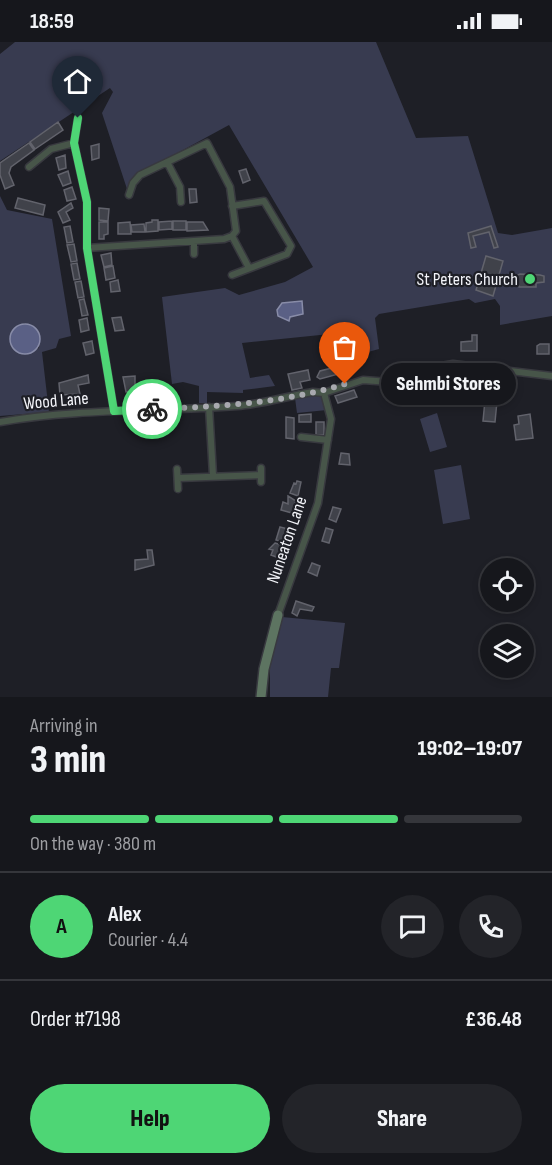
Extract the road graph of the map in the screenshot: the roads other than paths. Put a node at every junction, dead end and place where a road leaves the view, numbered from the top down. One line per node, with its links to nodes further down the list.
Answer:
1 (78, 118): 2 (street)
2 (74, 143): 4 (street); 10 (street)
3 (167, 162): 5 (street); 6 (street); 7 (street)
4 (29, 167)
5 (129, 195)
6 (181, 202)
7 (232, 206): 8 (street); 12 (street)
8 (232, 236): 9 (street); 12 (street)
9 (194, 242): 10 (street); 11 (street)
10 (87, 248): 17 (street)
11 (194, 254)
12 (249, 268): 13 (street)
13 (232, 275)
14 (552, 376): 15 (street, Wood Lane)
15 (324, 393): 16 (street, Wood Lane); 20 (street, Nuneaton Lane)
16 (209, 407): 17 (street, Wood Lane); 23 (street)
17 (114, 411): 18 (street, Wood Lane)
18 (0, 422)
19 (301, 437): 20 (street)
20 (328, 440): 26 (street, Nuneaton Lane)
21 (177, 469): 24 (street)
22 (261, 475): 23 (street)
23 (213, 476): 24 (street)
24 (178, 478): 25 (street)
25 (178, 489)
26 (278, 615): 27 (street, Nuneaton Lane)
27 (261, 697)

